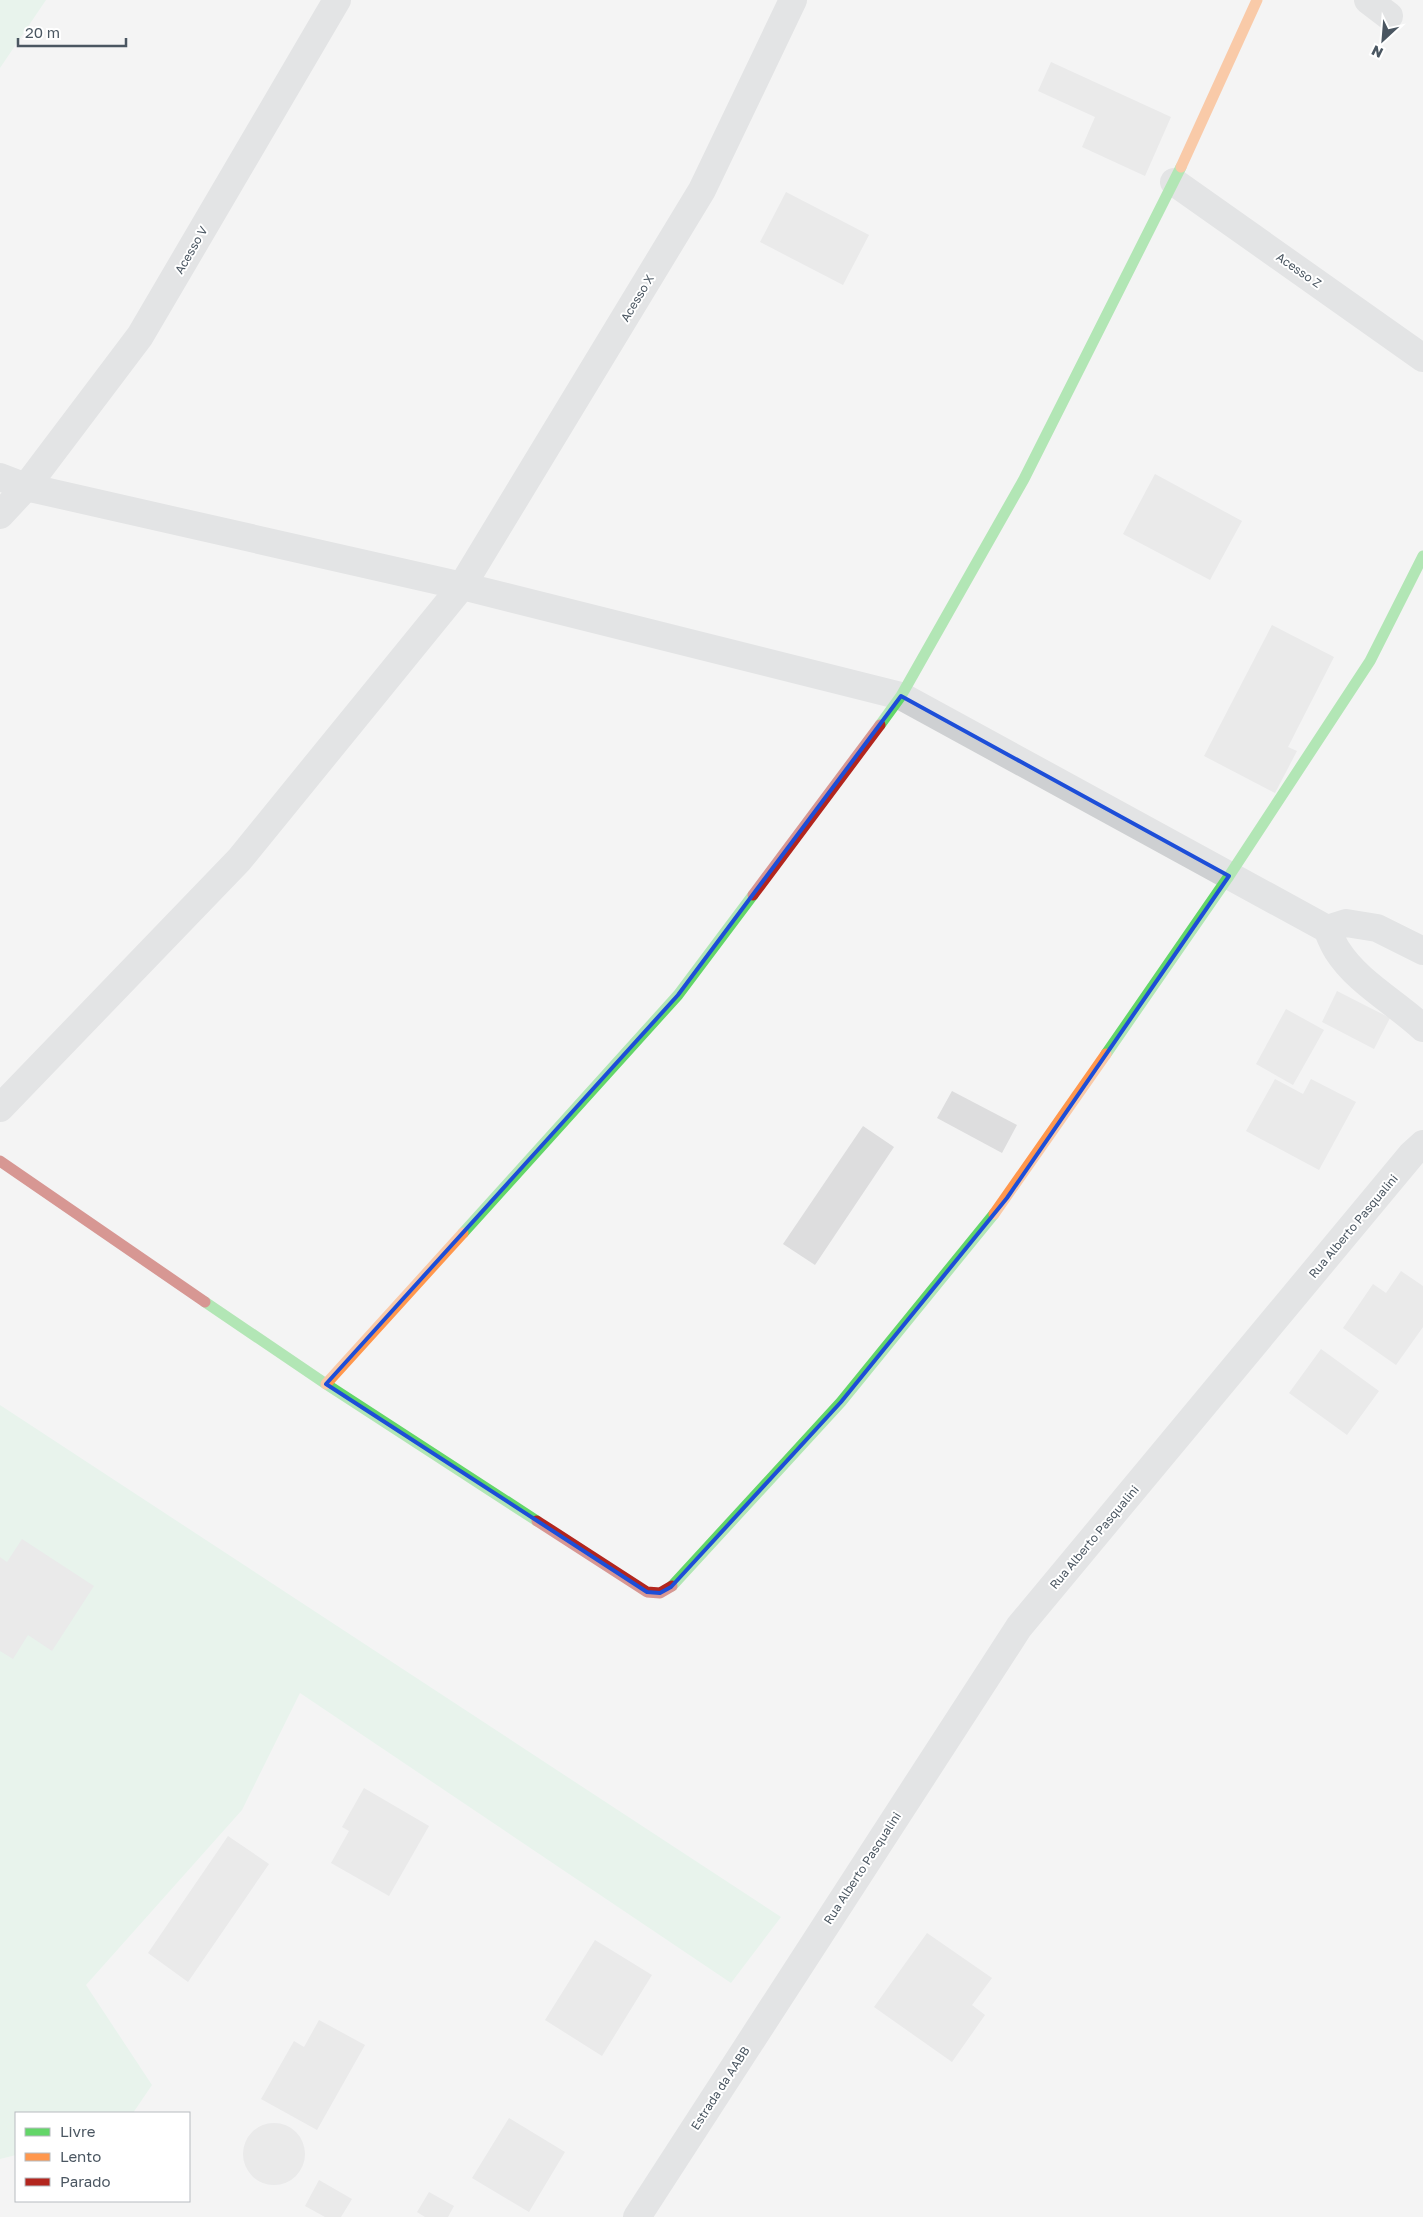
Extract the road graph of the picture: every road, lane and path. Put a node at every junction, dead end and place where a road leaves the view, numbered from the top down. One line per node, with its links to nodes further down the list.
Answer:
1 (338, 0): 9 (street, Acesso V)
2 (794, 0): 12 (street, Acesso X)
3 (1257, 0): 6 (street)
4 (1368, 0): 5 (street)
5 (1390, 16)
6 (1174, 182): 7 (street, Acesso Z); 13 (street)
7 (1423, 358)
8 (0, 477): 9 (street)
9 (26, 487): 10 (street, Acesso V); 12 (street)
10 (0, 515)
11 (1423, 556): 14 (street)
12 (462, 586): 13 (street); 18 (street, Acesso X)
13 (901, 696): 14 (street); 21 (street)
14 (1229, 876): 15 (street); 21 (street)
15 (1327, 929): 16 (street); 17 (street)
16 (1423, 951)
17 (1423, 1028)
18 (0, 1108)
19 (1420, 1153): 22 (street, Rua Alberto Pasqualini)
20 (0, 1161): 21 (street)
21 (326, 1384)
22 (803, 1958): 23 (street, Estrada da AABB)
23 (637, 2217)

